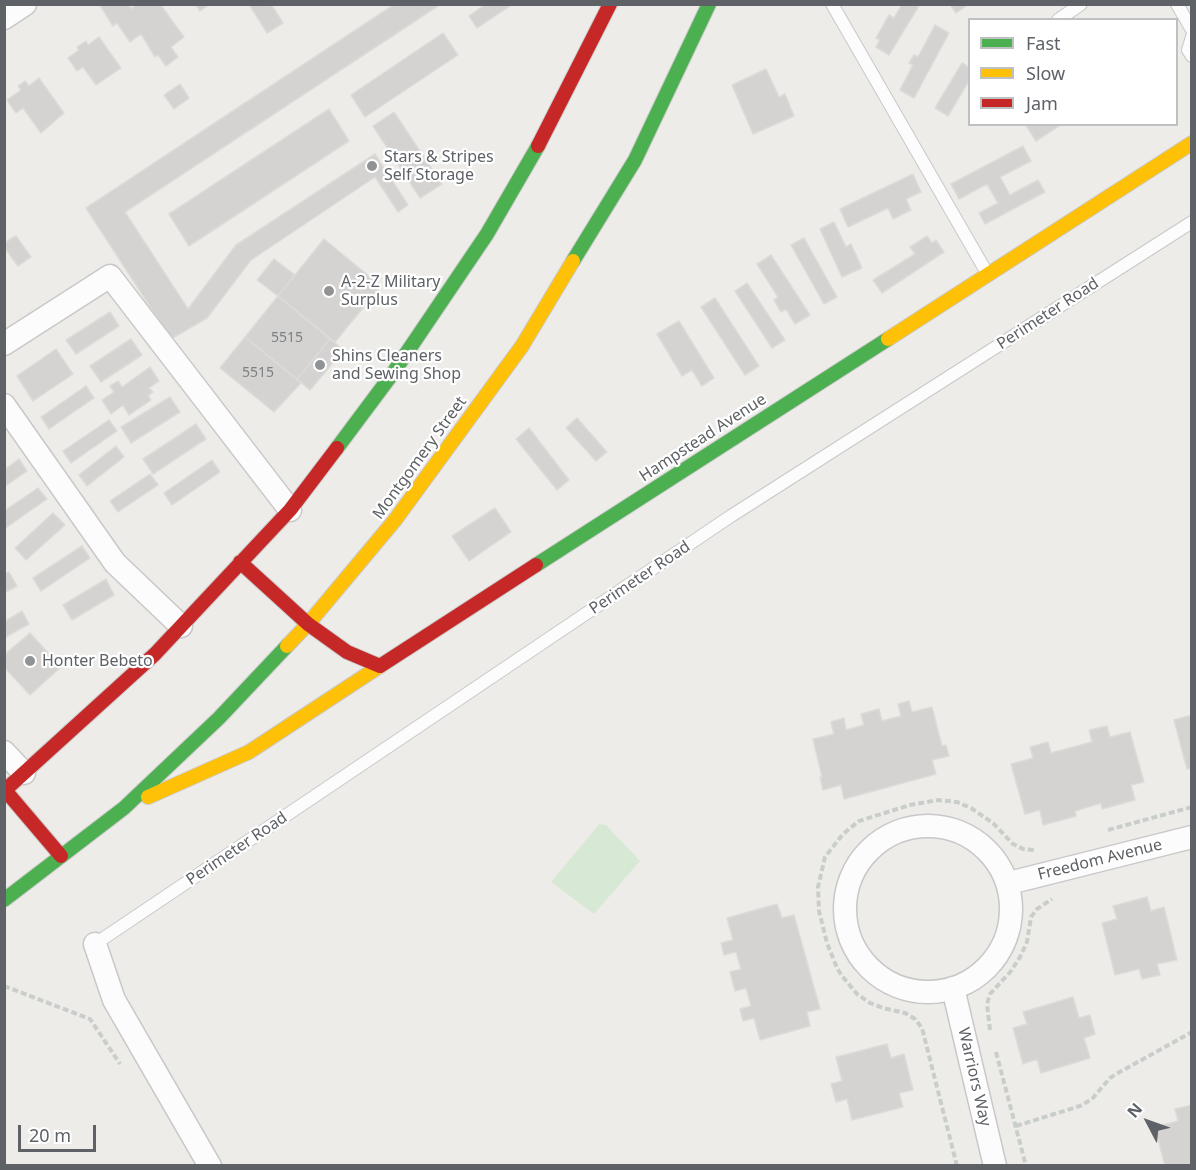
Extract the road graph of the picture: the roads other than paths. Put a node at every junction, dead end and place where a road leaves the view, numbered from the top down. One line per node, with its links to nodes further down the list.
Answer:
1 (25, 4): 7 (street)
2 (610, 4): 17 (street)
3 (709, 4): 19 (street, Montgomery Street)
4 (832, 4): 14 (lane)
5 (1081, 4): 8 (lane)
6 (1177, 4): 9 (lane)
7 (4, 18)
8 (1061, 18)
9 (1191, 30)
10 (1191, 37): 11 (lane)
11 (1191, 56)
12 (1191, 143): 14 (street, Hampstead Avenue)
13 (1191, 222): 30 (lane, Perimeter Road)
14 (987, 274): 21 (street, Hampstead Avenue)
15 (4, 344): 17 (street)
16 (4, 405): 20 (street)
17 (290, 510): 18 (street)
18 (240, 562): 19 (street); 20 (street)
19 (308, 624): 21 (street); 25 (street, Montgomery Street)
20 (181, 626): 23 (street)
21 (380, 666): 25 (street, Hampstead Avenue)
22 (4, 752): 23 (street)
23 (24, 773): 24 (street)
24 (5, 790): 27 (street)
25 (124, 808): 27 (street, Montgomery Street)
26 (1191, 837): 28 (street, Freedom Avenue)
27 (61, 856): 29 (street, Montgomery Street)
28 (1009, 883): 31 (street); 31 (street)
29 (4, 900)
30 (95, 944): 32 (street)
31 (953, 988): 33 (street, Warriors Way)
32 (210, 1166)
33 (994, 1166)

